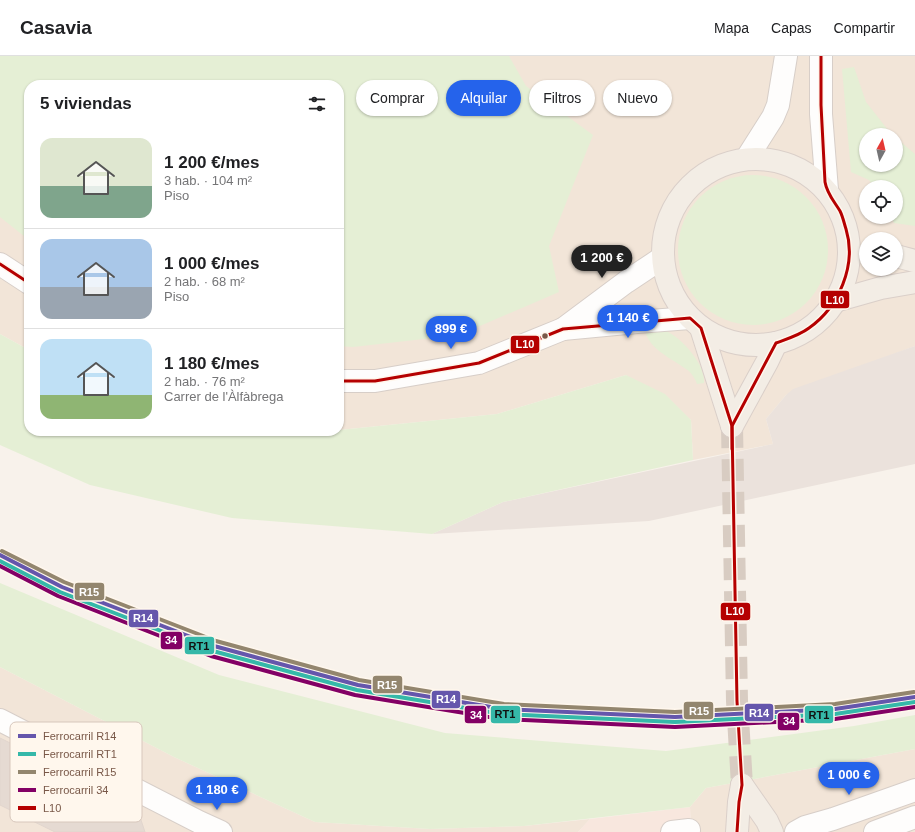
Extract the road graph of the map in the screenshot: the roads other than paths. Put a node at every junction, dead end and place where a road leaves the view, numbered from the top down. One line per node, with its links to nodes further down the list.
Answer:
1 (786, 56): 3 (street)
2 (820, 56): 4 (street)
3 (747, 158): 4 (main road); 6 (main road)
4 (827, 190): 5 (main road)
5 (858, 247): 12 (main road)
6 (662, 258): 13 (main road); 14 (street)
7 (903, 258): 8 (main road)
8 (915, 261)
9 (0, 264): 10 (street)
10 (24, 280)
11 (915, 282): 12 (main road)
12 (835, 301): 15 (main road)
13 (696, 323): 14 (street); 15 (main road); 15 (main road)
14 (563, 329): 16 (street)
15 (776, 343)
16 (344, 381)
17 (0, 720): 18 (street)
18 (10, 725)
19 (915, 790): 26 (street)
20 (142, 798): 22 (street)
21 (915, 817): 27 (street)
22 (196, 827): 23 (street)
23 (221, 832)
24 (737, 832): 25 (main road)
25 (772, 832)
26 (796, 832)
27 (876, 832)

